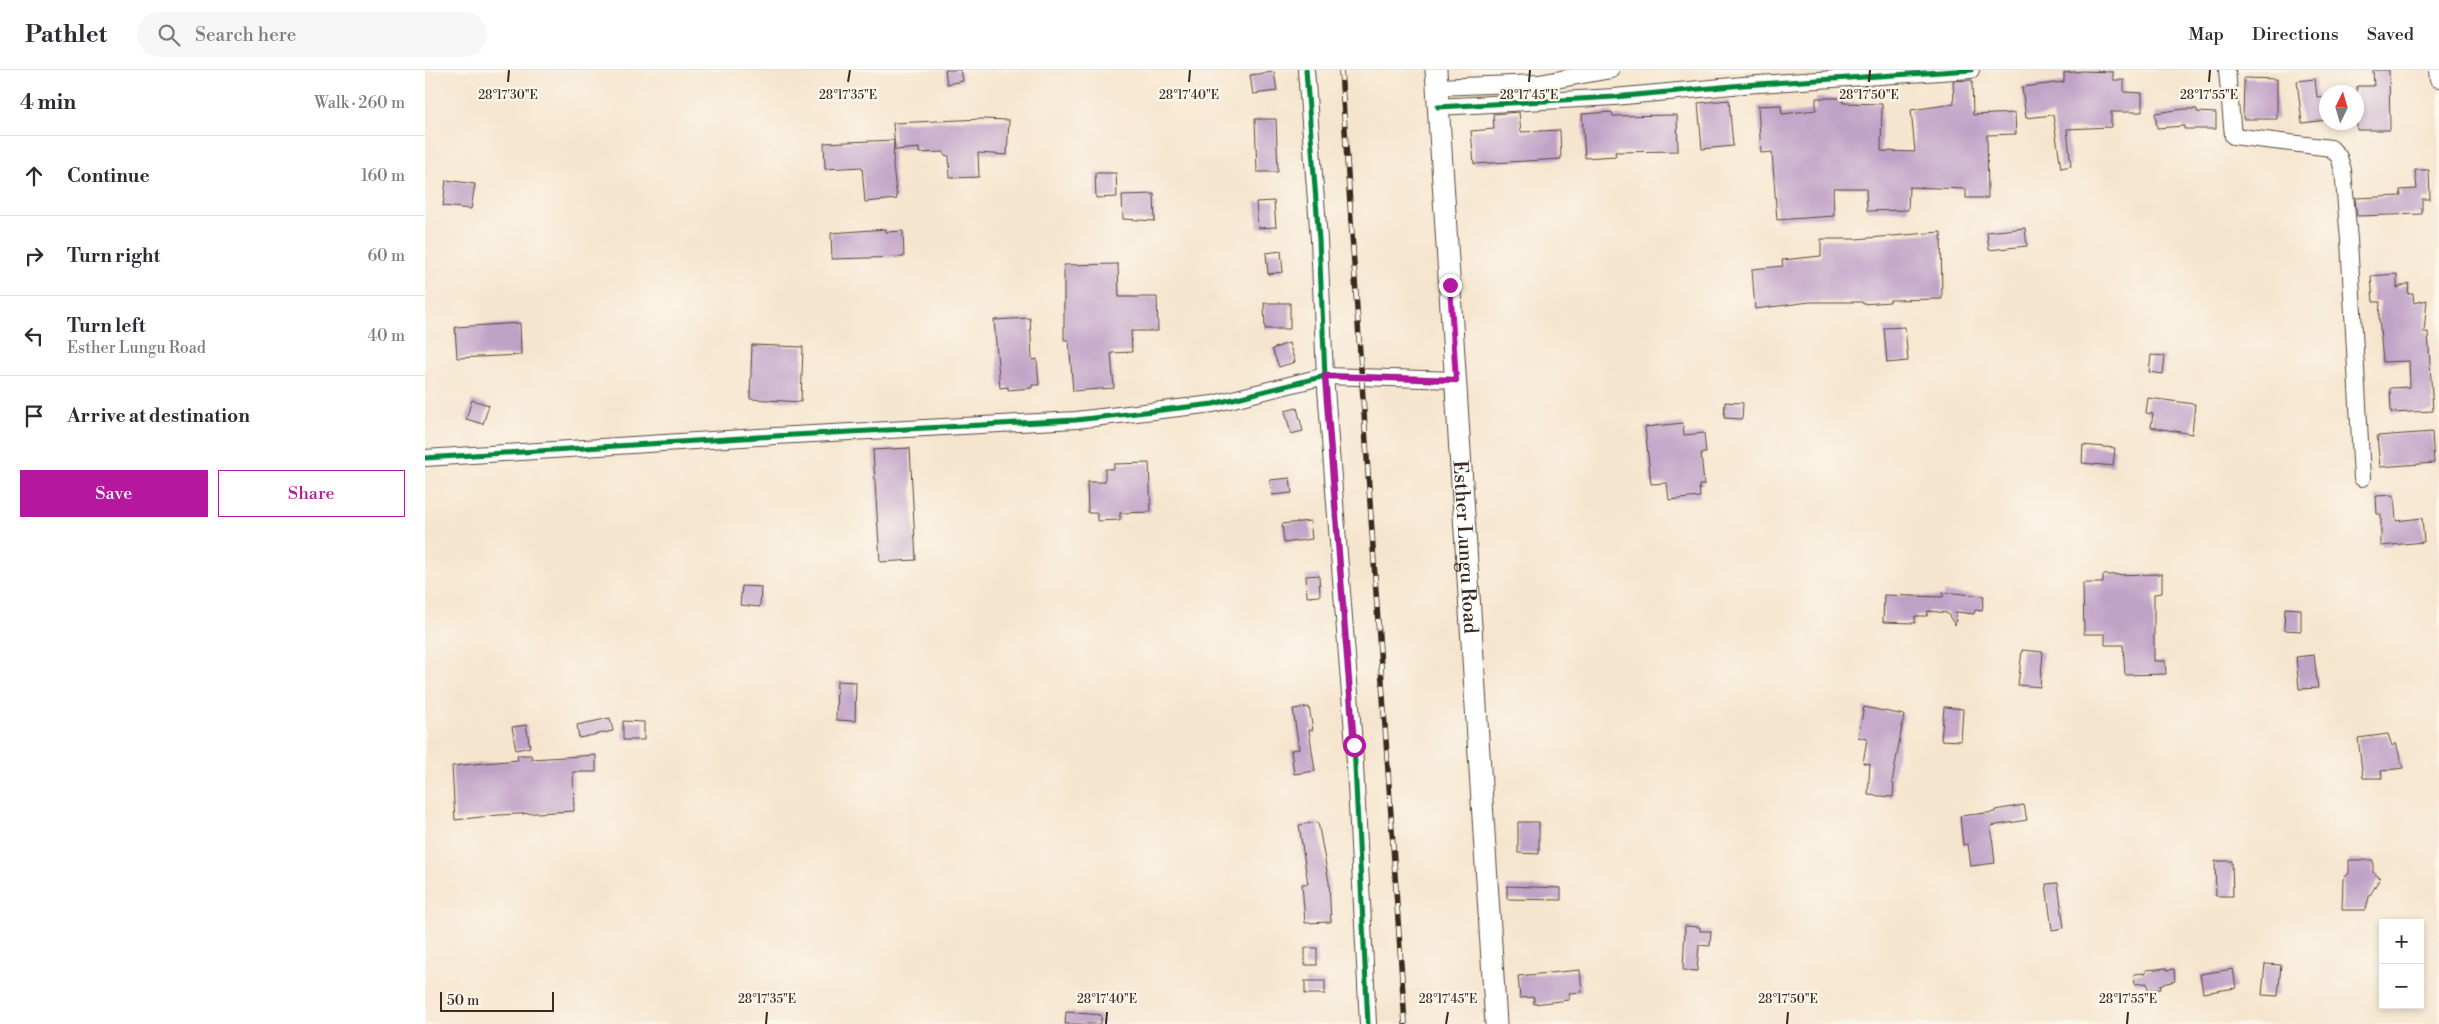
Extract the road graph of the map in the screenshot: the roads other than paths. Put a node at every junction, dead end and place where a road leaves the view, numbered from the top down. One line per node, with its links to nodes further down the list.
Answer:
1 (1306, 70): 6 (street)
2 (1611, 70): 5 (street)
3 (1971, 70): 5 (street)
4 (2227, 70): 9 (street)
5 (1437, 88): 7 (street, Esther Lungu Road)
6 (1325, 376): 7 (street); 8 (street); 10 (street)
7 (1456, 380): 11 (street, Esther Lungu Road)
8 (425, 458)
9 (2362, 478)
10 (1368, 1024)
11 (1496, 1024)

